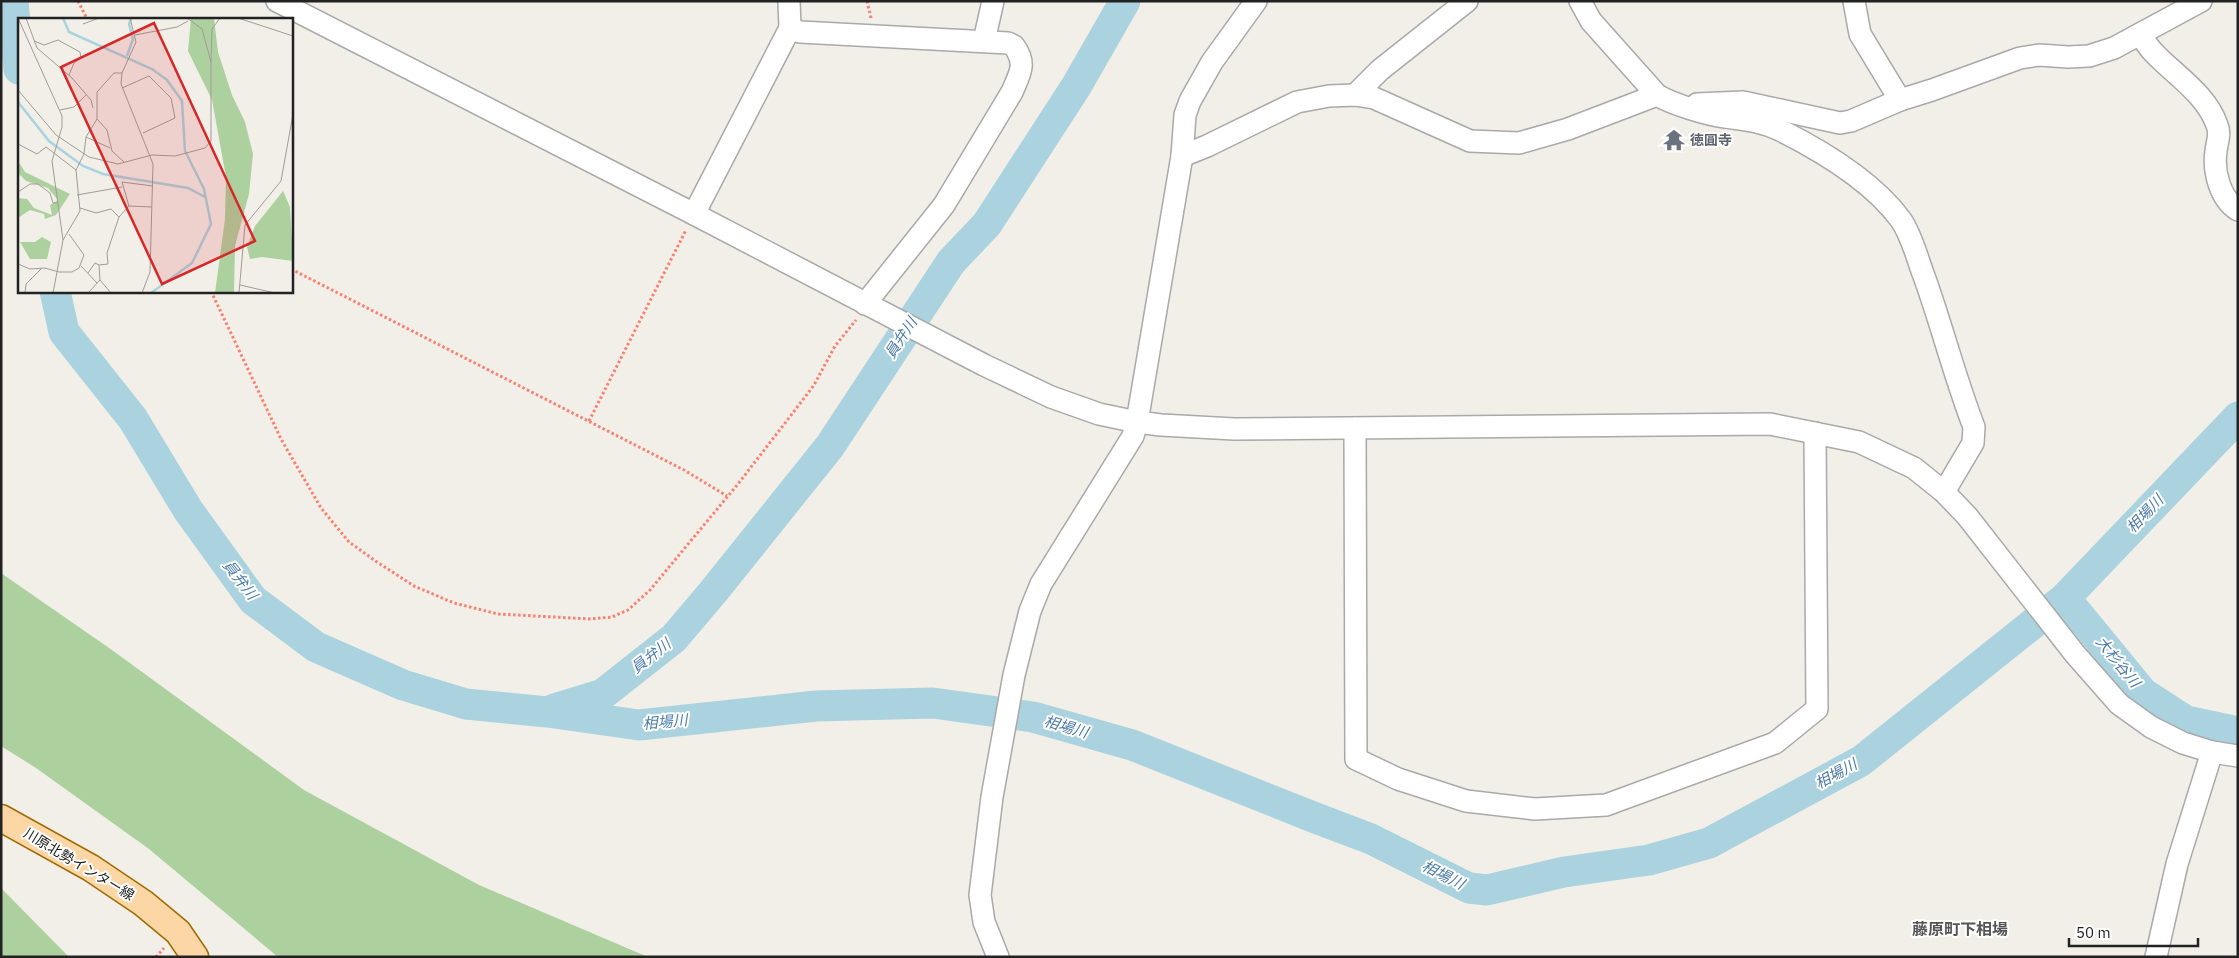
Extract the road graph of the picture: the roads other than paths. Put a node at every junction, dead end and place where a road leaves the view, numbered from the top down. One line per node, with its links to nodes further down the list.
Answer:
1 (277, 1): 18 (street)
2 (789, 1): 9 (street)
3 (993, 1): 11 (street)
4 (1256, 1): 16 (street)
5 (1467, 1): 13 (street)
6 (1580, 1): 12 (street)
7 (1854, 1): 14 (street)
8 (2201, 1): 10 (street)
9 (790, 28): 11 (street); 18 (street)
10 (2140, 34): 14 (street); 17 (street)
11 (984, 41): 19 (street)
12 (1657, 95): 13 (street); 15 (street)
13 (1355, 96): 16 (street)
14 (1900, 100): 15 (street)
15 (1685, 105): 23 (street)
16 (1182, 156): 20 (street)
17 (2238, 210)
18 (694, 214): 19 (street)
19 (869, 305): 20 (street)
20 (1137, 422): 21 (street); 28 (street)
21 (1356, 428): 22 (street); 22 (street)
22 (1816, 433): 23 (street)
23 (1944, 492): 24 (street)
24 (2212, 752): 25 (street); 29 (street)
25 (2238, 756)
26 (1, 818): 27 (main road, 川原北勢インター線)
27 (195, 957)
28 (998, 957)
29 (2156, 957)

